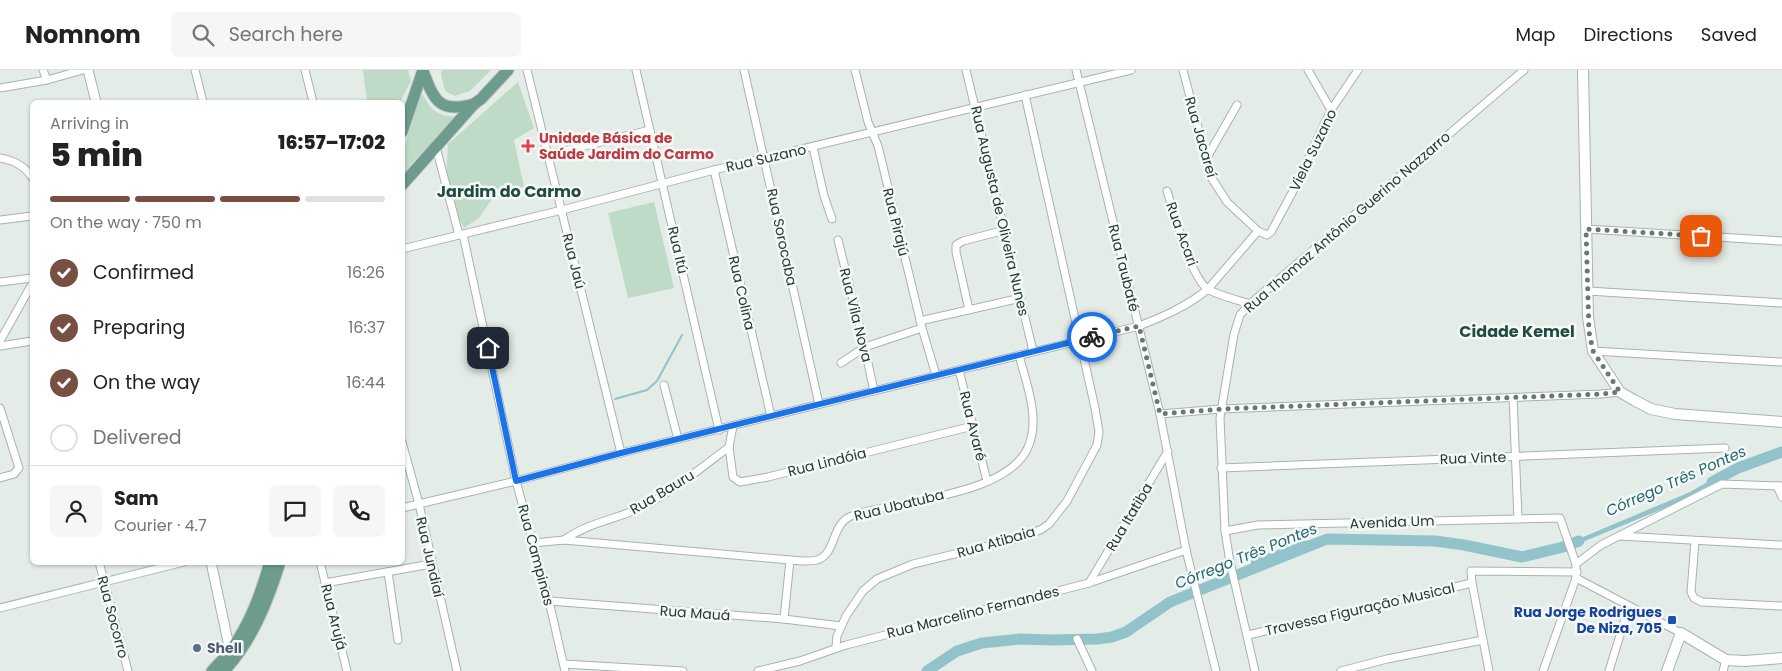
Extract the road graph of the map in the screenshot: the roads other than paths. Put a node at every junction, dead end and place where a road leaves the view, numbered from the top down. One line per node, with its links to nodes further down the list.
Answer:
1 (43, 70): 20 (street)
2 (83, 70): 20 (street)
3 (88, 70): 24 (street)
4 (195, 70): 25 (street)
5 (305, 70): 26 (street)
6 (423, 70): 27 (main road); 31 (main road)
7 (508, 70): 27 (main road)
8 (527, 70): 36 (street, Rua Jaú)
9 (636, 70): 32 (street, Rua Itú)
10 (744, 70): 39 (street, Rua Sorocaba)
11 (855, 70): 33 (street, Rua Pirajú)
12 (966, 70): 29 (street, Rua Augusta de Oliveira Nunes)
13 (1076, 70): 21 (street, Rua Taubaté)
14 (1131, 70): 21 (street, Rua Suzano)
15 (1183, 70): 38 (street, Rua Jacareí)
16 (1308, 70): 30 (street)
17 (1358, 70): 30 (street, Viela Suzano)
18 (1524, 70): 63 (street, Rua Thomaz Antônio Guerino Nazzarro)
19 (1583, 70): 49 (main road)
20 (47, 80): 22 (street)
21 (1079, 82): 23 (street, Rua Suzano); 66 (street, Rua Taubaté)
22 (0, 88)
23 (1025, 95): 29 (street, Rua Suzano); 67 (street, Rua Atibaia)
24 (96, 100)
25 (202, 100)
26 (312, 100)
27 (474, 104): 34 (main road)
28 (1237, 106): 38 (street)
29 (975, 107): 33 (street, Rua Suzano); 50 (street, Rua Augusta de Oliveira Nunes)
30 (1331, 110): 51 (street, Viela Suzano)
31 (405, 123)
32 (650, 130): 36 (street); 43 (street, Rua Itú)
33 (872, 133): 35 (street, Rua Suzano); 65 (street, Rua Pirajú)
34 (436, 147): 42 (main road); 52 (street, Rua Campinas)
35 (813, 147): 39 (street, Rua Suzano); 47 (street)
36 (548, 155): 45 (street, Rua Jaú)
37 (0, 158): 41 (street)
38 (1206, 158): 51 (street, Rua Jacareí)
39 (765, 159): 40 (street, Rua Suzano); 83 (street, Rua Sorocaba)
40 (714, 170): 43 (street, Rua Suzano); 87 (street, Rua Colina)
41 (30, 174)
42 (405, 182)
43 (663, 184): 45 (street, Rua Suzano); 91 (street, Rua Itú)
44 (1167, 191): 59 (street, Rua Acari)
45 (562, 210): 52 (street, Rua Suzano); 97 (street, Rua Jaú)
46 (30, 216): 48 (street)
47 (832, 219)
48 (0, 220)
49 (1586, 229): 54 (street); 60 (main road)
50 (1005, 230): 61 (street, Rua Augusta de Oliveira Nunes); 64 (street)
51 (1258, 231): 59 (street)
52 (461, 235): 55 (street, Rua Suzano); 101 (street, Rua Campinas)
53 (838, 240): 71 (street, Rua Vila Nova)
54 (1782, 241)
55 (405, 248)
56 (30, 278): 57 (street)
57 (0, 282)
58 (30, 288): 68 (street)
59 (1208, 289): 63 (street); 66 (street)
60 (1588, 290): 62 (street); 73 (main road)
61 (1021, 298): 64 (street); 72 (street, Rua Augusta de Oliveira Nunes)
62 (1782, 303)
63 (1250, 304): 85 (street, Rua Thomaz Antônio Guerino Nazzarro)
64 (969, 310): 65 (street)
65 (921, 324): 71 (street); 78 (street, Rua Pirajú)
66 (1139, 326): 67 (street); 86 (street, Rua Taubaté)
67 (1080, 340): 72 (street); 134 (street, Rua Atibaia)
68 (0, 341)
69 (30, 341): 70 (street)
70 (0, 346)
71 (865, 347): 76 (street); 80 (street, Rua Vila Nova)
72 (1034, 351): 74 (street)
73 (1593, 351): 75 (street); 81 (main road)
74 (1020, 355): 77 (street); 102 (street, Rua Ubatuba)
75 (1782, 362)
76 (840, 363)
77 (959, 370): 78 (street); 90 (street, Rua Avaré)
78 (936, 375): 80 (street)
79 (664, 385): 92 (street)
80 (874, 391): 83 (street)
81 (1620, 392): 82 (street); 88 (main road)
82 (1513, 397): 85 (street); 98 (street)
83 (819, 404): 87 (street)
84 (0, 408): 100 (street)
85 (1221, 409): 86 (street); 99 (street, Rua Thomaz Antônio Guerino Nazzarro)
86 (1160, 414): 95 (street, Rua Taubaté)
87 (771, 416): 89 (street)
88 (1782, 422)
89 (733, 426): 91 (street); 93 (street, Rua Lindóia)
90 (973, 426): 93 (street, Rua Lindóia); 102 (street, Rua Avaré)
91 (719, 430): 92 (street)
92 (678, 439): 97 (street)
93 (729, 447): 110 (street, Rua Bauru)
94 (1725, 448): 98 (street, Rua Vinte)
95 (1168, 451): 114 (street, Rua Taubaté); 126 (street, Rua Itatiba)
96 (405, 453): 105 (street, Rua Jundiaí)
97 (621, 453): 101 (street)
98 (1516, 456): 99 (street, Rua Vinte); 107 (street)
99 (1221, 468): 108 (street, Rua Thomaz Antônio Guerino Nazzarro)
100 (0, 478)
101 (516, 481): 105 (street); 112 (street, Rua Campinas)
102 (987, 481): 115 (street, Rua Ubatuba)
103 (1779, 486): 104 (street); 109 (street)
104 (1782, 497)
105 (419, 504): 106 (street); 116 (street, Rua Jundiaí)
106 (405, 507)
107 (1518, 520): 108 (street, Avenida Um); 123 (street, Avenida Um)
108 (1225, 531): 136 (street, Rua Thomaz Antônio Guerino Nazzarro)
109 (1618, 536): 111 (street); 123 (street)
110 (564, 540): 112 (street, Rua Ubatuba); 115 (street, Rua Ubatuba)
111 (1695, 541): 113 (street); 131 (street)
112 (534, 543): 129 (street, Rua Campinas)
113 (1782, 546)
114 (1186, 550): 126 (street, Rua Marcelino Fernandes); 153 (street, Rua Taubaté)
115 (790, 560): 133 (street)
116 (431, 564): 124 (street); 149 (street, Rua Jundiaí)
117 (100, 565): 128 (street, Rua Socorro)
118 (173, 565): 128 (street)
119 (212, 565): 143 (street)
120 (269, 565): 143 (main road)
121 (279, 565): 143 (main road)
122 (321, 565): 125 (street, Rua Arujá)
123 (1576, 571): 127 (street); 130 (street); 157 (street)
124 (388, 572): 125 (street); 138 (street)
125 (325, 583): 148 (street, Rua Arujá)
126 (1089, 583): 140 (street, Rua Marcelino Fernandes)
127 (1472, 583): 136 (street, Travessa Figuração Musical); 139 (street)
128 (104, 584): 132 (street); 145 (street, Rua Socorro)
129 (549, 601): 133 (street, Rua Mauá); 144 (street, Rua Campinas)
130 (1629, 606): 135 (street); 158 (street)
131 (1782, 606)
132 (0, 608)
133 (784, 619): 134 (street, Rua Mauá)
134 (840, 626): 140 (street, Rua Atibaia)
135 (1681, 633): 142 (main road); 159 (main road)
136 (1248, 635): 154 (street, Rua Thomaz Antônio Guerino Nazzarro)
137 (1077, 639): 152 (street)
138 (398, 640)
139 (1482, 640): 155 (street); 156 (street)
140 (836, 647): 151 (street, Rua Marcelino Fernandes)
141 (1782, 658): 142 (main road)
142 (1726, 660): 160 (street)
143 (233, 661): 146 (main road); 147 (main road)
144 (564, 667): 150 (street)
145 (128, 671)
146 (212, 671)
147 (224, 671)
148 (347, 671)
149 (457, 671)
150 (683, 671)
151 (758, 671)
152 (1092, 671)
153 (1216, 671)
154 (1255, 671)
155 (1341, 671)
156 (1488, 671)
157 (1543, 671)
158 (1608, 671)
159 (1667, 671)
160 (1723, 671)

